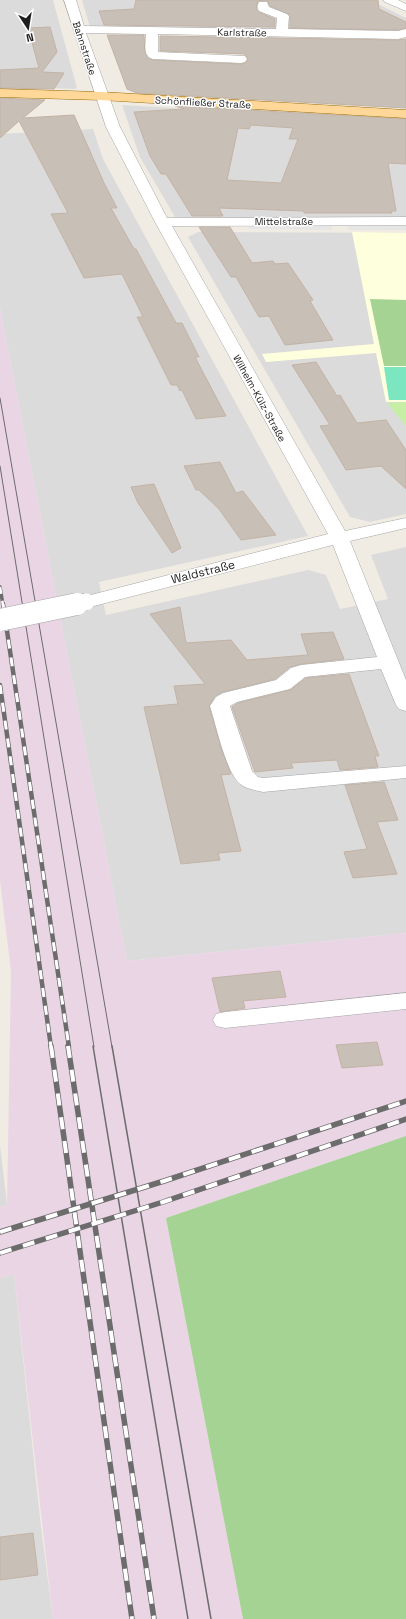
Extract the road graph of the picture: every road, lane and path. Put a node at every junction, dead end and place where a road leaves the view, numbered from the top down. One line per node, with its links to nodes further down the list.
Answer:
1 (70, 0): 5 (street, Bahnstraße)
2 (389, 0): 4 (street)
3 (263, 4): 7 (street)
4 (406, 8)
5 (79, 30): 6 (street, Karlstraße); 11 (street, Bahnstraße)
6 (152, 31): 7 (street, Karlstraße); 9 (street)
7 (282, 33): 8 (street, Karlstraße)
8 (406, 33)
9 (241, 59)
10 (0, 93): 11 (main road, Schönfließer Straße)
11 (101, 96): 12 (main road, Schönfließer Straße); 14 (street, Wilhelm-Külz-Straße)
12 (406, 114)
13 (406, 221): 14 (street, Mittelstraße)
14 (162, 222): 16 (street, Wilhelm-Külz-Straße)
15 (406, 523): 16 (street, Waldstraße)
16 (339, 538): 17 (street, Waldstraße, bridge); 18 (street, Wilhelm-Külz-Straße)
17 (0, 620)
18 (389, 662): 19 (street, Wilhelm-Külz-Straße); 20 (street)
19 (406, 706)
20 (406, 772)
21 (406, 1001): 22 (street)
22 (225, 1020)

